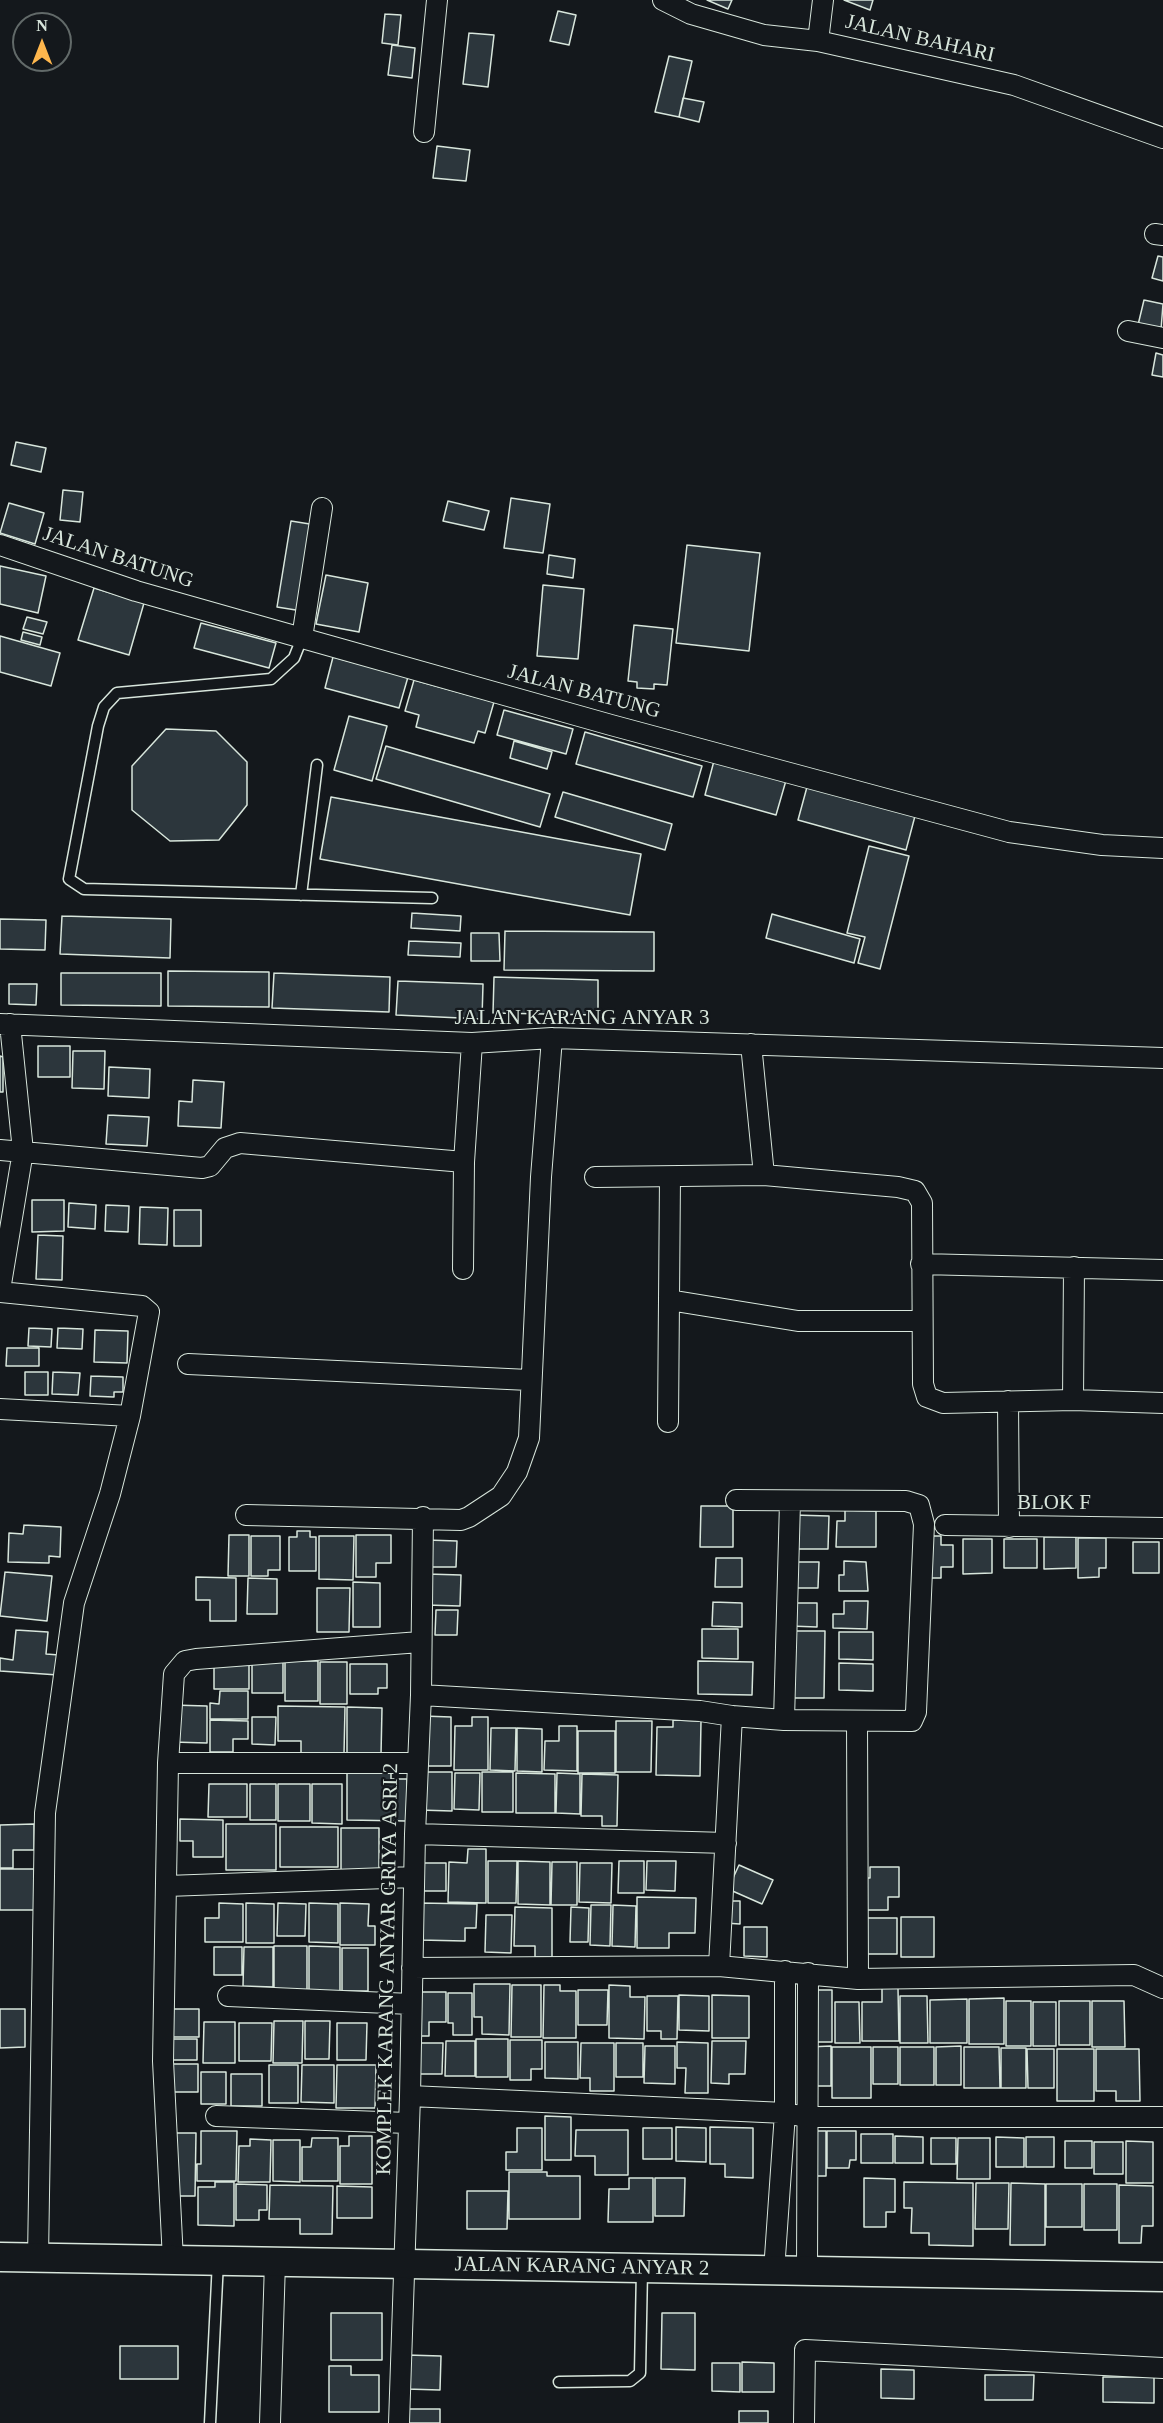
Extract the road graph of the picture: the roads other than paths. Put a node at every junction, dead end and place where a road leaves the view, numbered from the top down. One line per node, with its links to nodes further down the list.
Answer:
1 (437, 0): 5 (street)
2 (663, 0): 4 (street, JALAN BAHARI)
3 (823, 0): 4 (street)
4 (818, 41): 6 (street, JALAN BAHARI)
5 (424, 132)
6 (1163, 138)
7 (1128, 331): 8 (street)
8 (1163, 338)
9 (322, 508): 11 (street)
10 (0, 545): 11 (street, JALAN BATUNG)
11 (302, 638): 13 (street, JALAN BATUNG); 14 (lane)
12 (317, 765): 14 (lane)
13 (1163, 848)
14 (301, 895): 15 (lane)
15 (432, 898)
16 (5, 1024): 18 (street, JALAN KARANG ANYAR 3); 22 (street)
17 (552, 1038): 18 (street, JALAN KARANG ANYAR 3); 19 (street, JALAN KARANG ANYAR 3); 35 (street)
18 (472, 1043): 23 (street)
19 (751, 1044): 20 (street, JALAN KARANG ANYAR 3); 24 (street)
20 (1163, 1058)
21 (0, 1150): 22 (street)
22 (22, 1151): 23 (street); 31 (street)
23 (464, 1162): 29 (street)
24 (764, 1175): 26 (street); 27 (street)
25 (595, 1177): 26 (street)
26 (670, 1177): 32 (street)
27 (921, 1263): 28 (street); 33 (street)
28 (1074, 1267): 30 (street); 36 (street)
29 (463, 1269)
30 (1163, 1270)
31 (0, 1291): 40 (street)
32 (669, 1300): 33 (street); 41 (street)
33 (922, 1321): 37 (street)
34 (188, 1364): 35 (street)
35 (530, 1380): 45 (street)
36 (1073, 1400): 37 (street); 38 (street)
37 (1008, 1401): 47 (street)
38 (1163, 1403)
39 (0, 1409): 40 (street)
40 (130, 1416): 75 (street)
41 (668, 1422)
42 (736, 1500): 43 (street)
43 (790, 1502): 52 (street); 53 (street)
44 (246, 1515): 45 (street)
45 (423, 1517): 49 (street, KOMPLEK KARANG ANYAR GRIYA ASRI 2)
46 (945, 1525): 47 (street, BLOK F)
47 (1009, 1527): 48 (street, BLOK F)
48 (1163, 1528)
49 (420, 1642): 50 (street, KOMPLEK KARANG ANYAR GRIYA ASRI 2); 54 (street)
50 (421, 1695): 51 (street); 55 (street, KOMPLEK KARANG ANYAR GRIYA ASRI 2)
51 (732, 1716): 52 (street); 57 (street)
52 (784, 1720): 53 (street)
53 (857, 1721): 64 (street)
54 (168, 1763): 55 (street); 59 (street)
55 (417, 1763): 56 (street, KOMPLEK KARANG ANYAR GRIYA ASRI 2)
56 (415, 1834): 57 (street); 58 (street, KOMPLEK KARANG ANYAR GRIYA ASRI 2)
57 (726, 1844): 60 (street)
58 (414, 1877): 59 (street); 61 (street, KOMPLEK KARANG ANYAR GRIYA ASRI 2)
59 (167, 1886): 76 (street)
60 (719, 1966): 61 (street); 62 (street)
61 (412, 1968): 67 (street, KOMPLEK KARANG ANYAR GRIYA ASRI 2)
62 (785, 1971): 63 (street); 69 (street)
63 (808, 1973): 64 (street); 71 (street)
64 (858, 1979): 65 (street)
65 (1163, 1988)
66 (228, 1996): 67 (street)
67 (411, 2004): 68 (street, KOMPLEK KARANG ANYAR GRIYA ASRI 2)
68 (410, 2096): 69 (street); 73 (street, KOMPLEK KARANG ANYAR GRIYA ASRI 2)
69 (785, 2114): 71 (street); 81 (street)
70 (216, 2116): 73 (street)
71 (806, 2117): 72 (street); 82 (street)
72 (1163, 2117)
73 (408, 2123): 79 (street, KOMPLEK KARANG ANYAR GRIYA ASRI 2)
74 (0, 2257): 75 (street, JALAN KARANG ANYAR 2)
75 (38, 2258): 76 (street, JALAN KARANG ANYAR 2)
76 (174, 2260): 77 (street, JALAN KARANG ANYAR 2)
77 (218, 2261): 78 (street, JALAN KARANG ANYAR 2); 86 (lane)
78 (275, 2262): 79 (street, JALAN KARANG ANYAR 2); 87 (street)
79 (405, 2264): 80 (street, JALAN KARANG ANYAR 2); 88 (street, KOMPLEK KARANG ANYAR GRIYA ASRI 2)
80 (642, 2268): 81 (street, JALAN KARANG ANYAR 2); 85 (lane)
81 (774, 2271): 82 (street, JALAN KARANG ANYAR 2)
82 (807, 2271): 83 (street, JALAN KARANG ANYAR 2)
83 (1163, 2277)
84 (1163, 2368): 89 (street)
85 (559, 2382)
86 (210, 2423)
87 (270, 2423)
88 (399, 2423)
89 (804, 2423)

